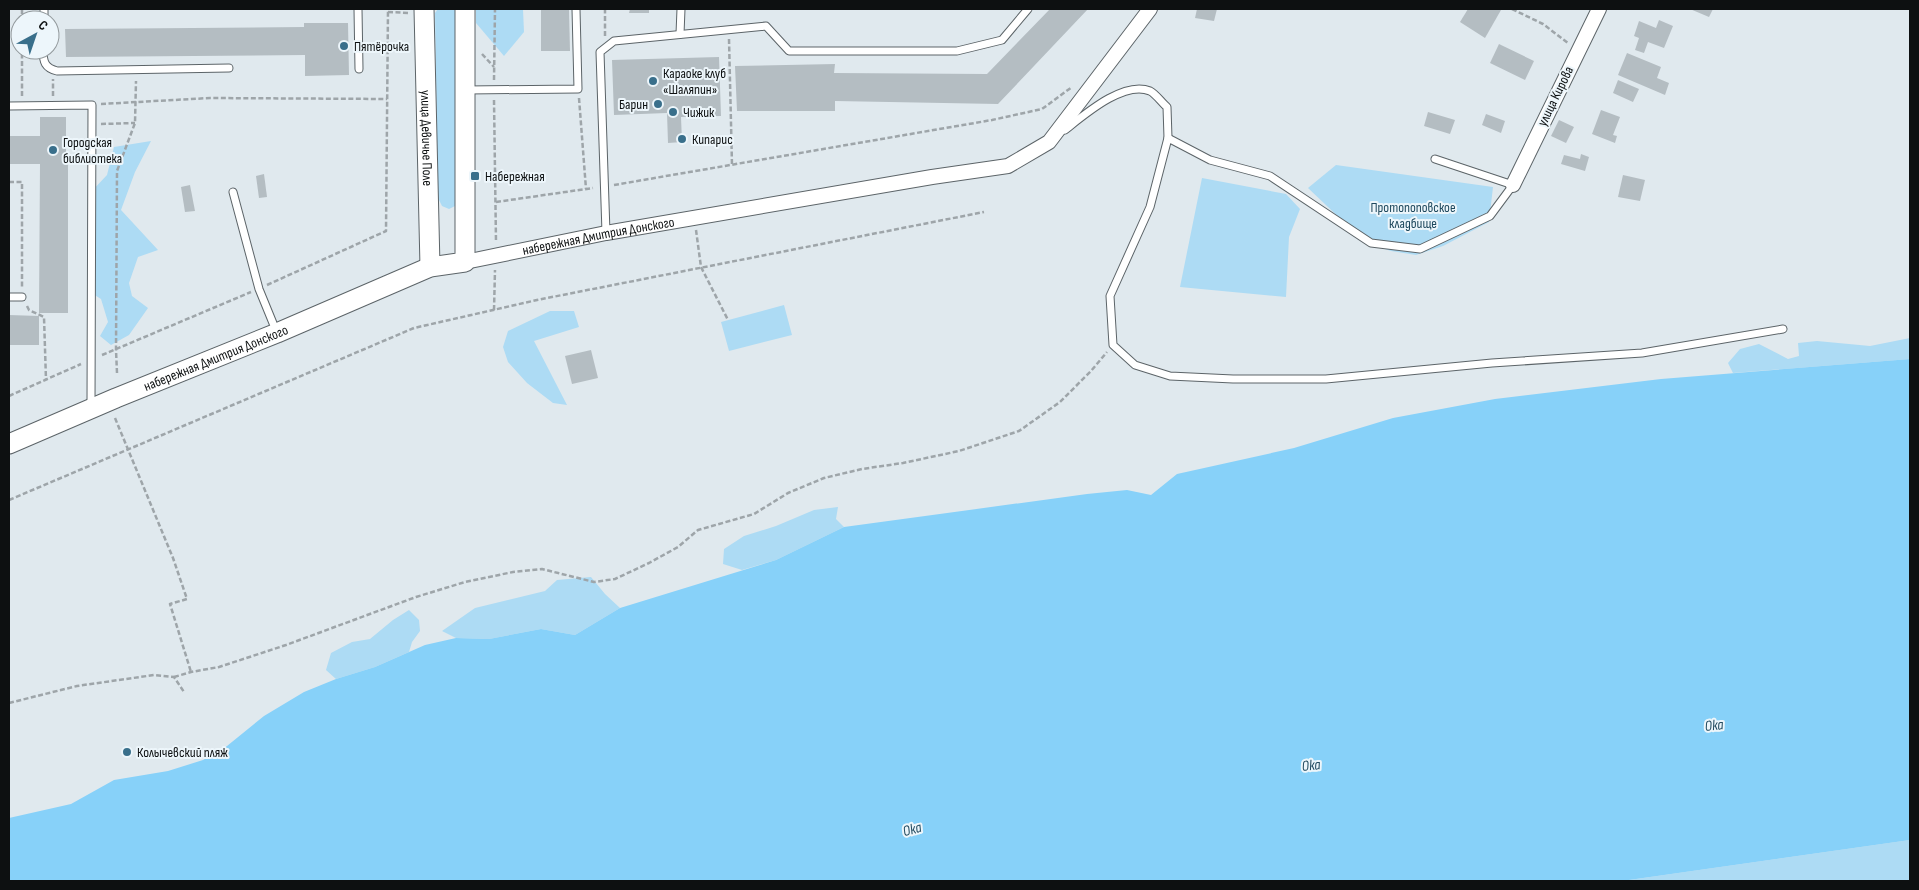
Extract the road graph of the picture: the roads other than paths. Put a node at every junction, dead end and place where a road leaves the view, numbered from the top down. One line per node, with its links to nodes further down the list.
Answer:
1 (358, 9): 12 (lane)
2 (465, 9): 13 (street)
3 (576, 9): 13 (lane)
4 (681, 9): 9 (lane)
5 (1028, 9): 9 (lane)
6 (1150, 9): 16 (street, набережная Дмитрия Донского)
7 (1599, 9): 18 (street, улица Кирова)
8 (424, 11): 22 (street, улица Девичье Поле)
9 (680, 34): 20 (lane)
10 (43, 60): 11 (lane)
11 (229, 68)
12 (359, 69)
13 (464, 90): 21 (street)
14 (9, 106): 27 (lane)
15 (1168, 138): 16 (lane); 18 (lane); 25 (lane)
16 (1048, 142): 20 (street, набережная Дмитрия Донского)
17 (1435, 159): 18 (lane)
18 (1512, 185)
19 (232, 192): 26 (lane)
20 (606, 233): 21 (street, набережная Дмитрия Донского)
21 (466, 262): 22 (street, набережная Дмитрия Донского)
22 (430, 267): 26 (street, набережная Дмитрия Донского)
23 (9, 297): 24 (lane)
24 (22, 297)
25 (1783, 329)
26 (277, 333): 27 (street, набережная Дмитрия Донского)
27 (90, 409): 28 (street, набережная Дмитрия Донского)
28 (9, 444)

